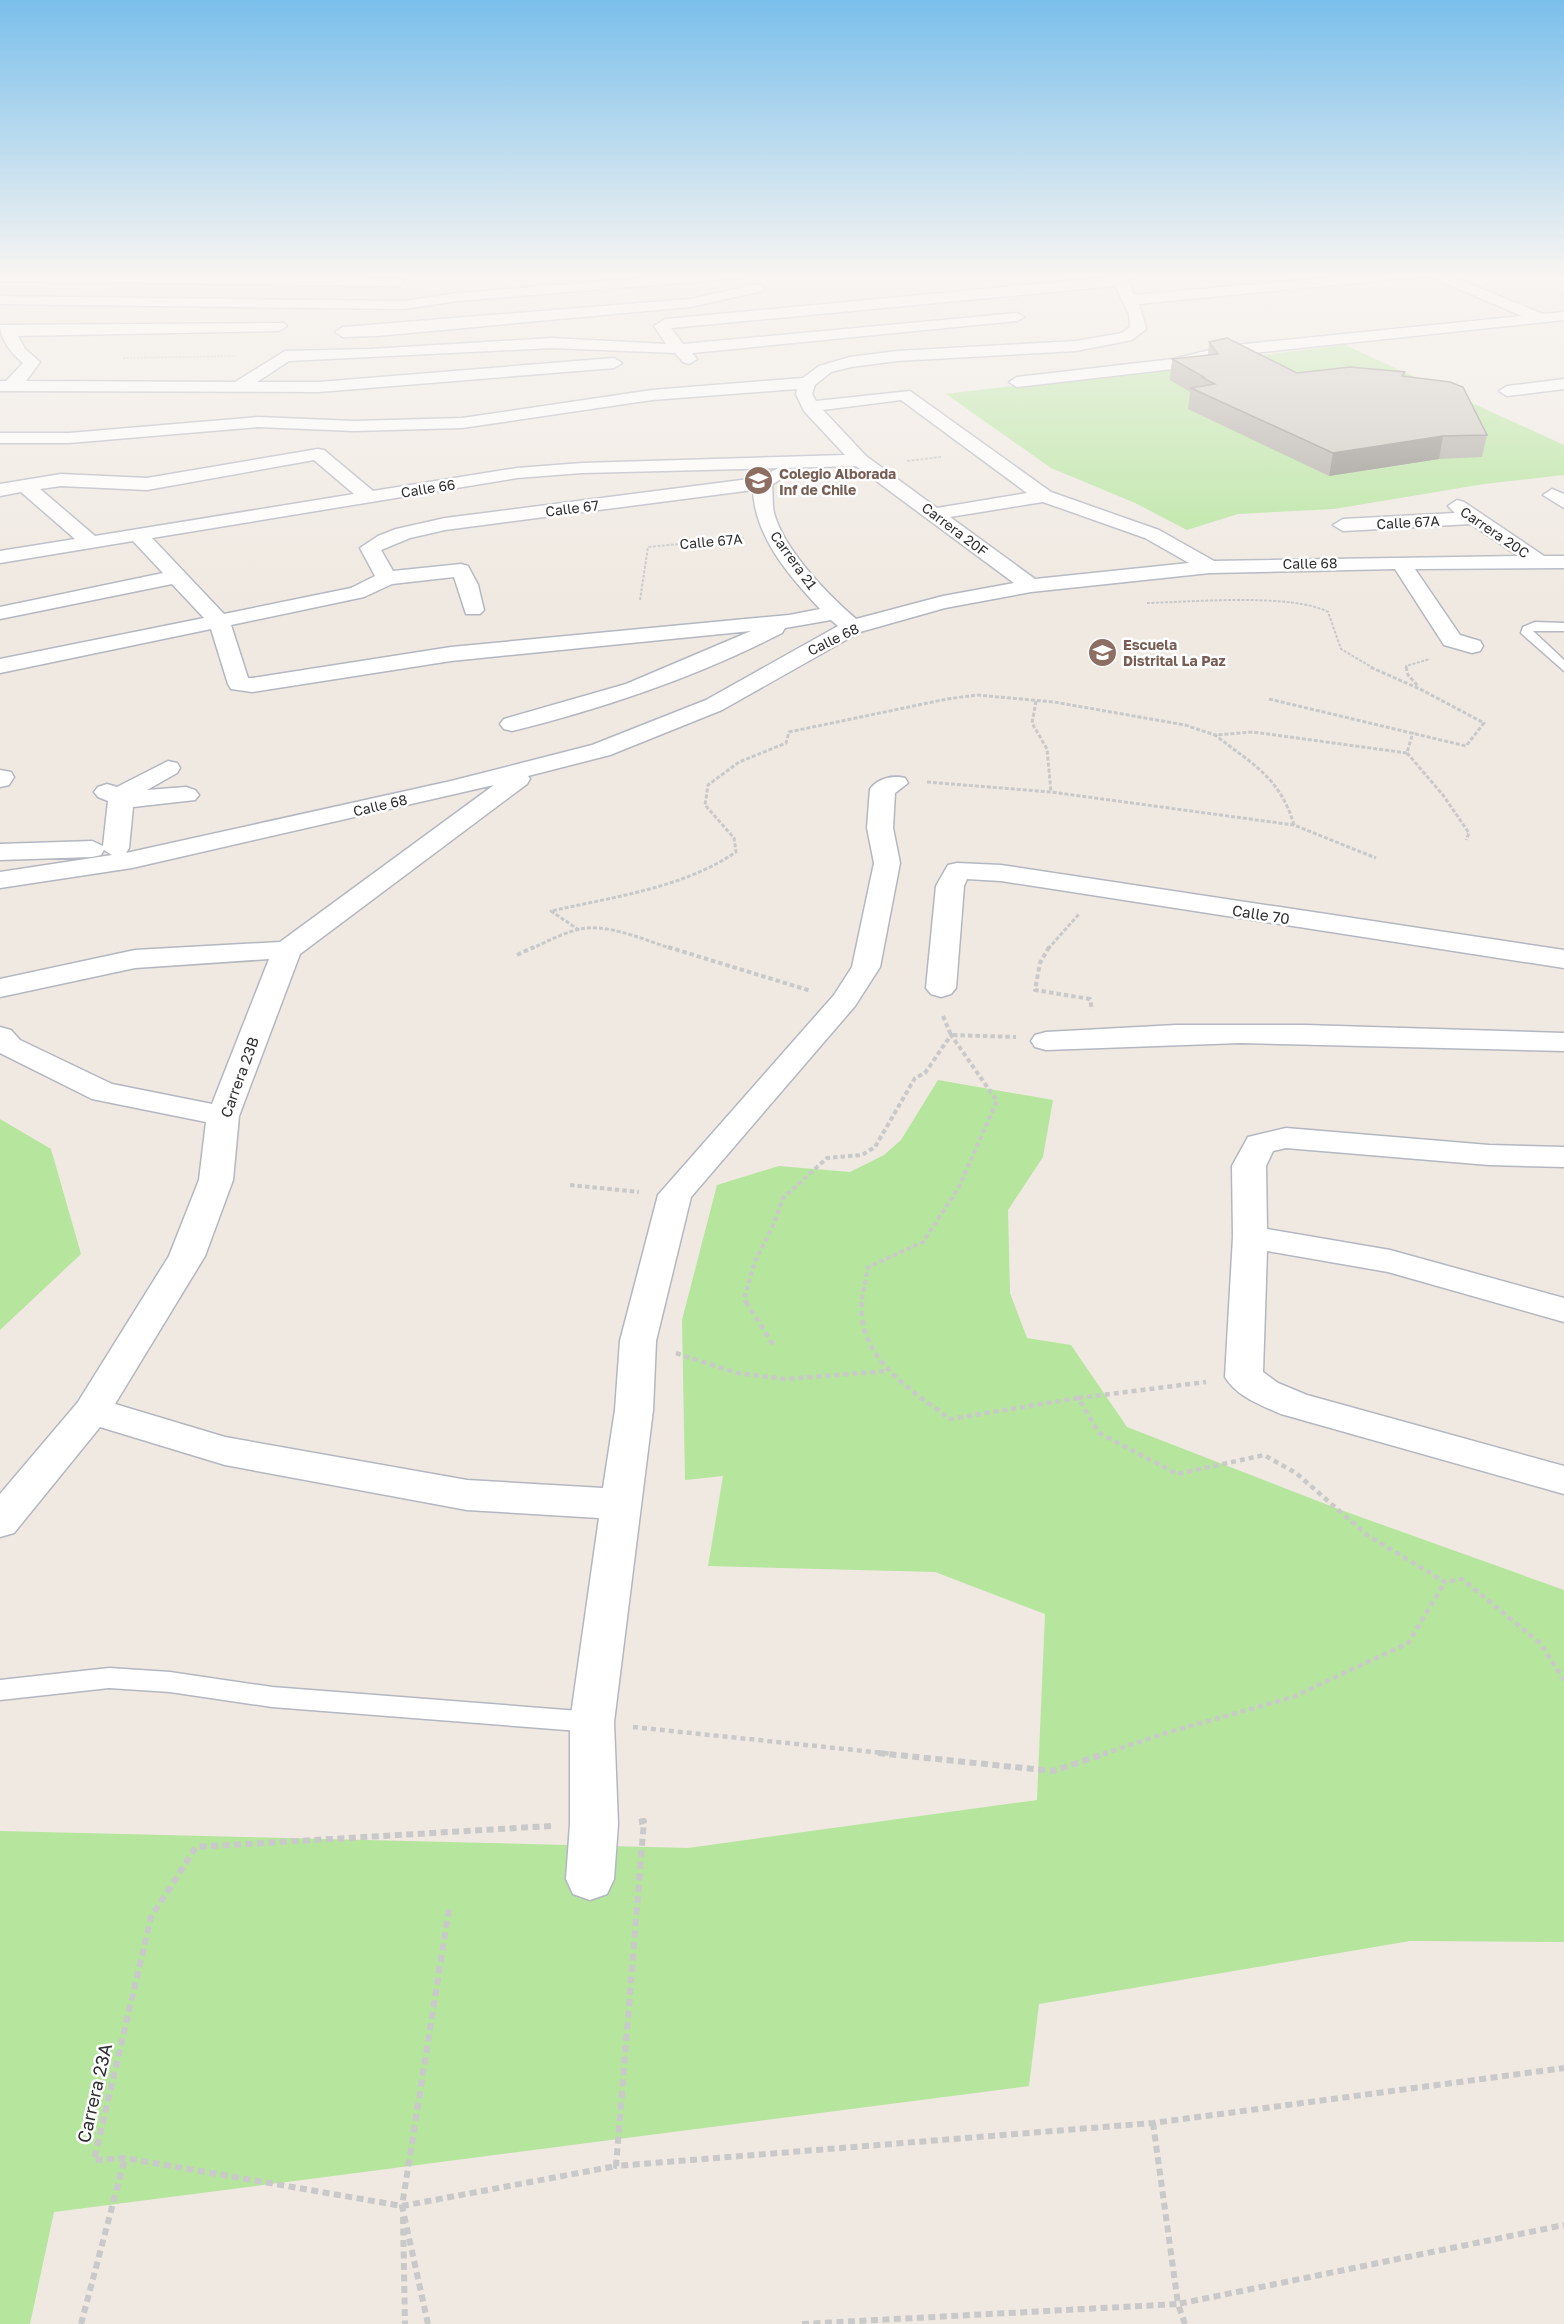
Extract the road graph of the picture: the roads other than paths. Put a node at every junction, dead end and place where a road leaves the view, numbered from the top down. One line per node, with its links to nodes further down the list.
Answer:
1 (248, 380): 10 (street)
2 (405, 380): 10 (street)
3 (708, 380): 11 (street)
4 (810, 380): 7 (street)
5 (1030, 380): 6 (street)
6 (1017, 382)
7 (807, 383): 11 (street); 13 (street)
8 (1564, 384): 12 (street)
9 (5, 386): 10 (street)
10 (237, 388)
11 (716, 389): 14 (street)
12 (1507, 391)
13 (810, 407): 15 (street, Carrera 20F); 20 (street)
14 (0, 438)
15 (864, 463): 16 (street, Calle 66); 23 (street, Carrera 20F)
16 (796, 464): 17 (street); 21 (street, Calle 66)
17 (762, 483): 34 (street, Calle 67); 38 (street, Carrera 21)
18 (26, 486): 19 (street); 21 (street); 27 (street)
19 (0, 490)
20 (1044, 496): 23 (street); 32 (street)
21 (369, 497): 26 (street, Calle 66)
22 (1451, 501): 24 (street, Carrera 20C)
23 (935, 514): 35 (street, Carrera 20F)
24 (1473, 518): 25 (street, Calle 67A); 31 (street, Carrera 20C)
25 (1343, 525)
26 (138, 536): 27 (street, Calle 66); 33 (street)
27 (92, 543): 28 (street, Calle 66)
28 (0, 557)
29 (1401, 562): 31 (street, Calle 68); 32 (street, Calle 68); 43 (street)
30 (1564, 562): 31 (street, Calle 68)
31 (1541, 563)
32 (1210, 567): 35 (street, Calle 68)
33 (179, 576): 37 (street); 39 (street)
34 (386, 578): 36 (street); 39 (street)
35 (1031, 586): 41 (street, Calle 68)
36 (473, 610)
37 (0, 613)
38 (834, 613): 40 (street); 41 (street, Carrera 21)
39 (219, 621): 40 (street); 44 (street)
40 (789, 621): 46 (street)
41 (852, 627): 48 (street, Calle 68)
42 (1564, 627): 45 (lane)
43 (1472, 646)
44 (0, 666)
45 (1564, 667)
46 (513, 724)
47 (168, 768): 51 (street)
48 (535, 769): 53 (street, Calle 68); 55 (street)
49 (896, 783): 68 (street)
50 (186, 795): 51 (street)
51 (116, 796): 53 (street)
52 (0, 852): 53 (street, Calle 68)
53 (124, 854): 54 (street, Calle 68)
54 (0, 880)
55 (287, 950): 57 (street); 62 (street, Carrera 23B)
56 (1564, 959): 58 (street, Calle 70)
57 (0, 988)
58 (941, 988)
59 (0, 1036): 62 (street)
60 (1046, 1041): 61 (street)
61 (1564, 1042)
62 (223, 1116): 66 (street, Carrera 23B)
63 (1564, 1157): 64 (street)
64 (1250, 1237): 65 (street); 67 (street)
65 (1564, 1310)
66 (92, 1411): 68 (street); 69 (street, Carrera 23B)
67 (1564, 1480)
68 (621, 1504): 71 (street)
69 (0, 1522)
70 (0, 1690): 71 (lane)
71 (592, 1722): 72 (street)
72 (590, 1879)

